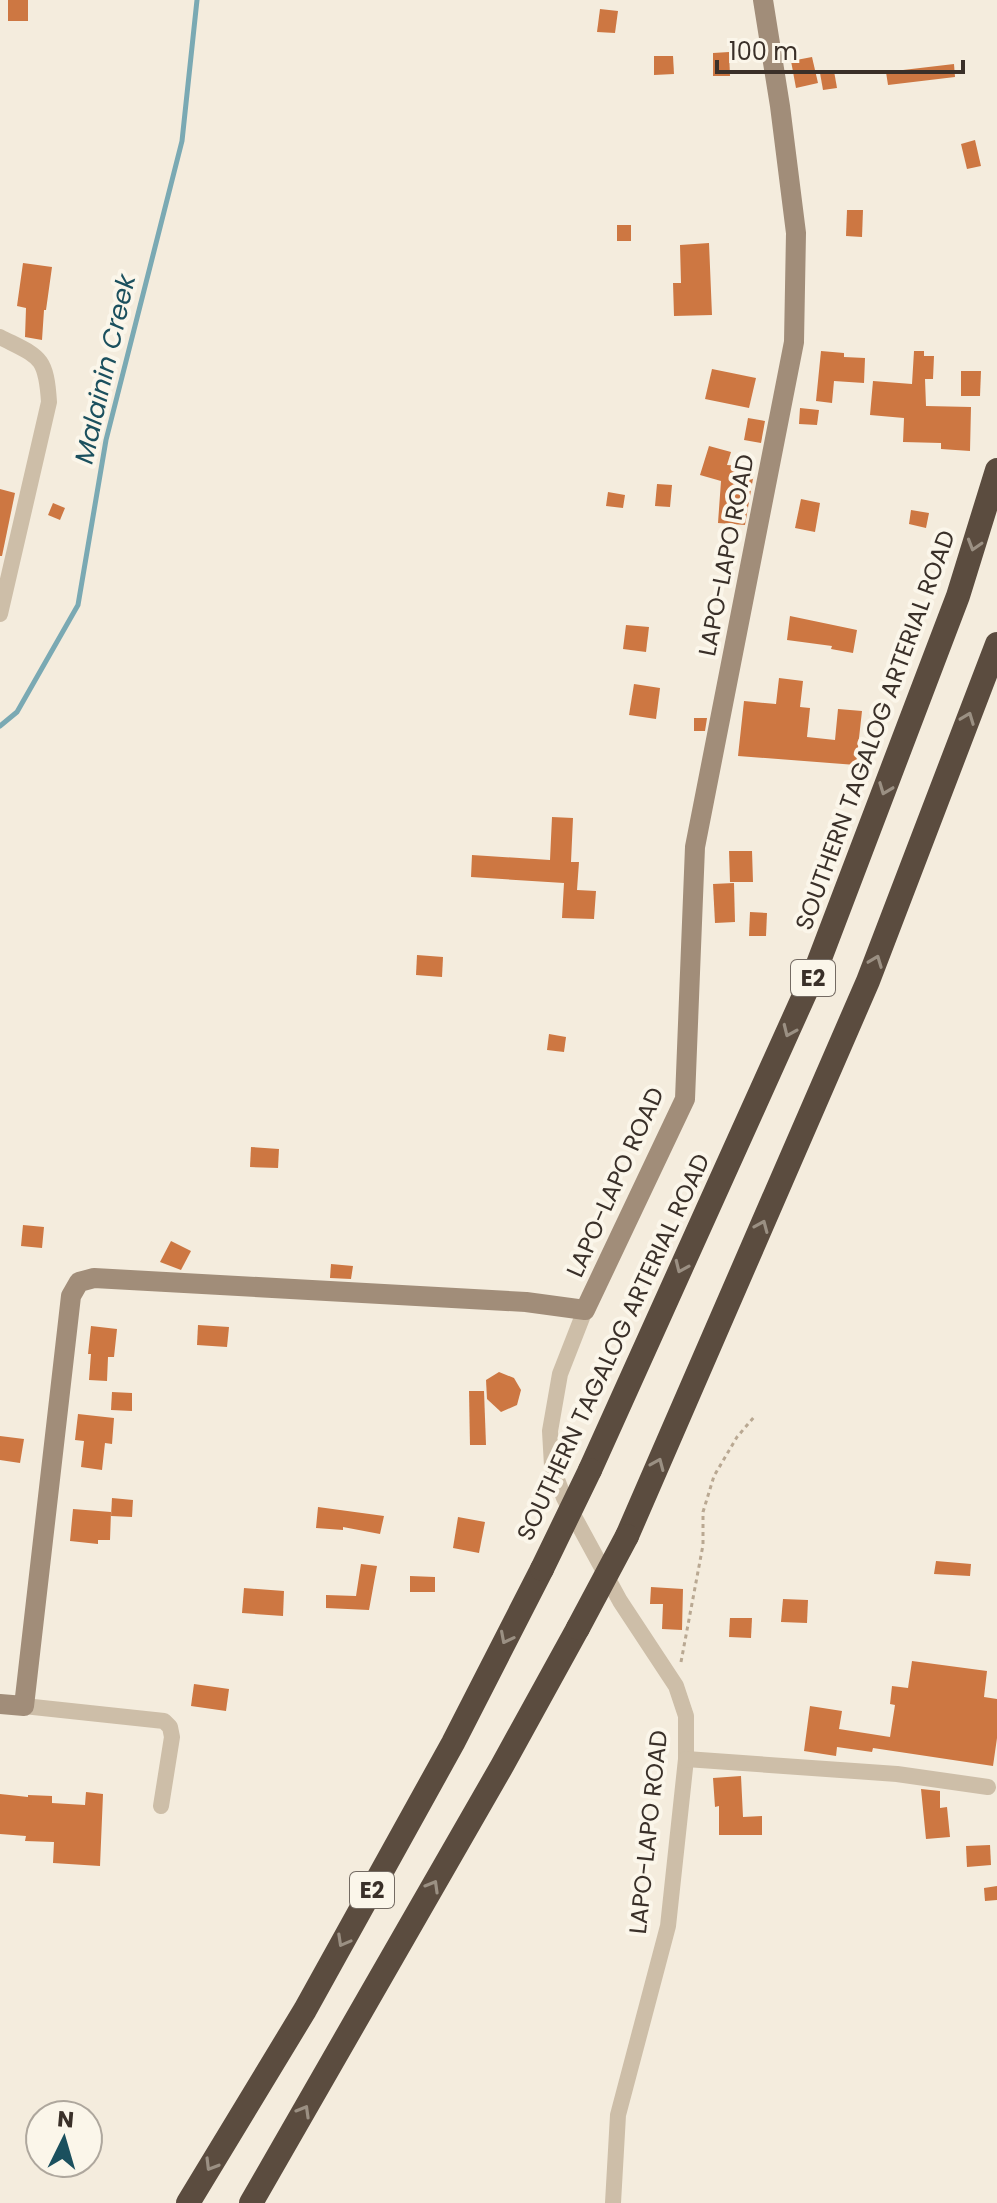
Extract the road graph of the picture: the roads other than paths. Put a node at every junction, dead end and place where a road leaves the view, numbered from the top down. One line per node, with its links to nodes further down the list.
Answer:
1 (763, 0): 6 (street, LAPO-LAPO ROAD)
2 (0, 337): 4 (street)
3 (997, 470): 12 (highway, SOUTHERN TAGALOG ARTERIAL ROAD / E2, one-way to 12, bridge)
4 (0, 614)
5 (997, 644): 13 (highway, E2, one-way to 5, bridge)
6 (585, 1310): 8 (street); 9 (street, LAPO-LAPO ROAD)
7 (0, 1704): 8 (street)
8 (24, 1706): 11 (street)
9 (686, 1759): 10 (street); 14 (street, LAPO-LAPO ROAD)
10 (988, 1787)
11 (161, 1806)
12 (188, 2203)
13 (251, 2203)
14 (613, 2203)

